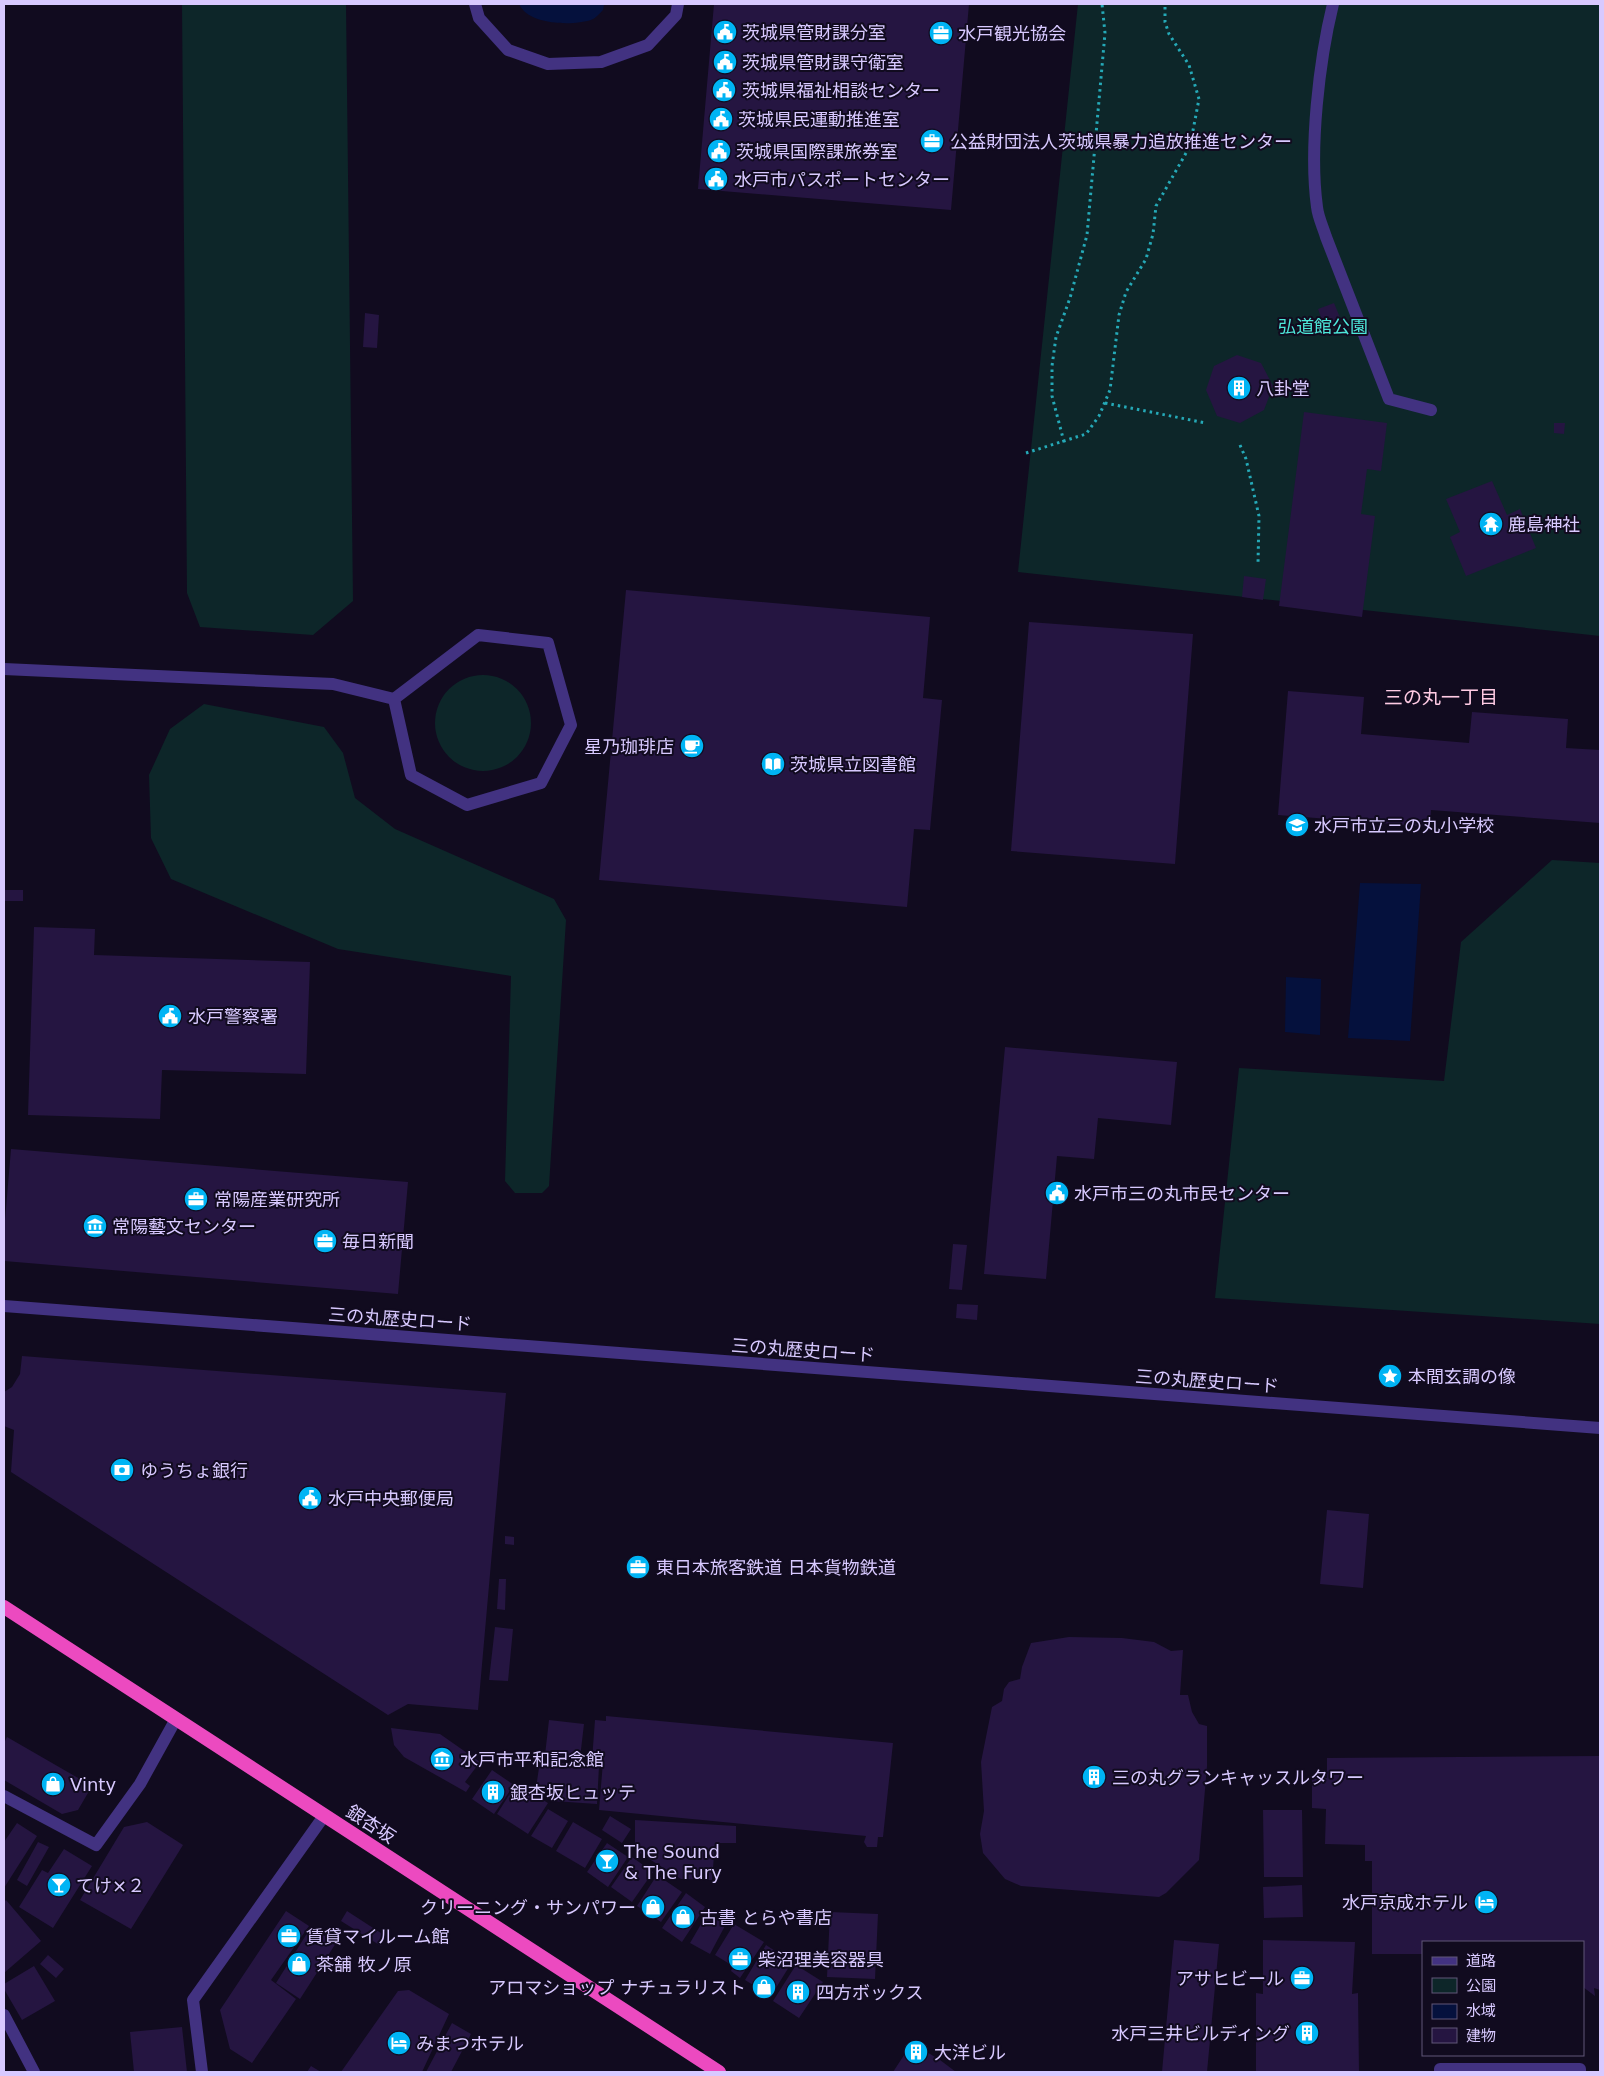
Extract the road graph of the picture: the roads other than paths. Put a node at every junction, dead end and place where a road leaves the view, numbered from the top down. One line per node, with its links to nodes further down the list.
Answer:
1 (475, 4): 2 (street)
2 (678, 4)
3 (1333, 4): 4 (street)
4 (1431, 410)
5 (4, 669): 6 (street)
6 (394, 699): 6 (street)
7 (4, 1306): 8 (street, 三の丸歴史ロード)
8 (1600, 1428)
9 (4, 1607): 10 (highway, 銀杏坂)
10 (176, 1719): 11 (street); 12 (highway, 銀杏坂)
11 (4, 1796)
12 (324, 1816): 15 (street); 16 (highway, 銀杏坂)
13 (4, 2015): 14 (street)
14 (34, 2072)
15 (202, 2072)
16 (719, 2072)
17 (1440, 2072): 18 (street)
18 (1580, 2072)

